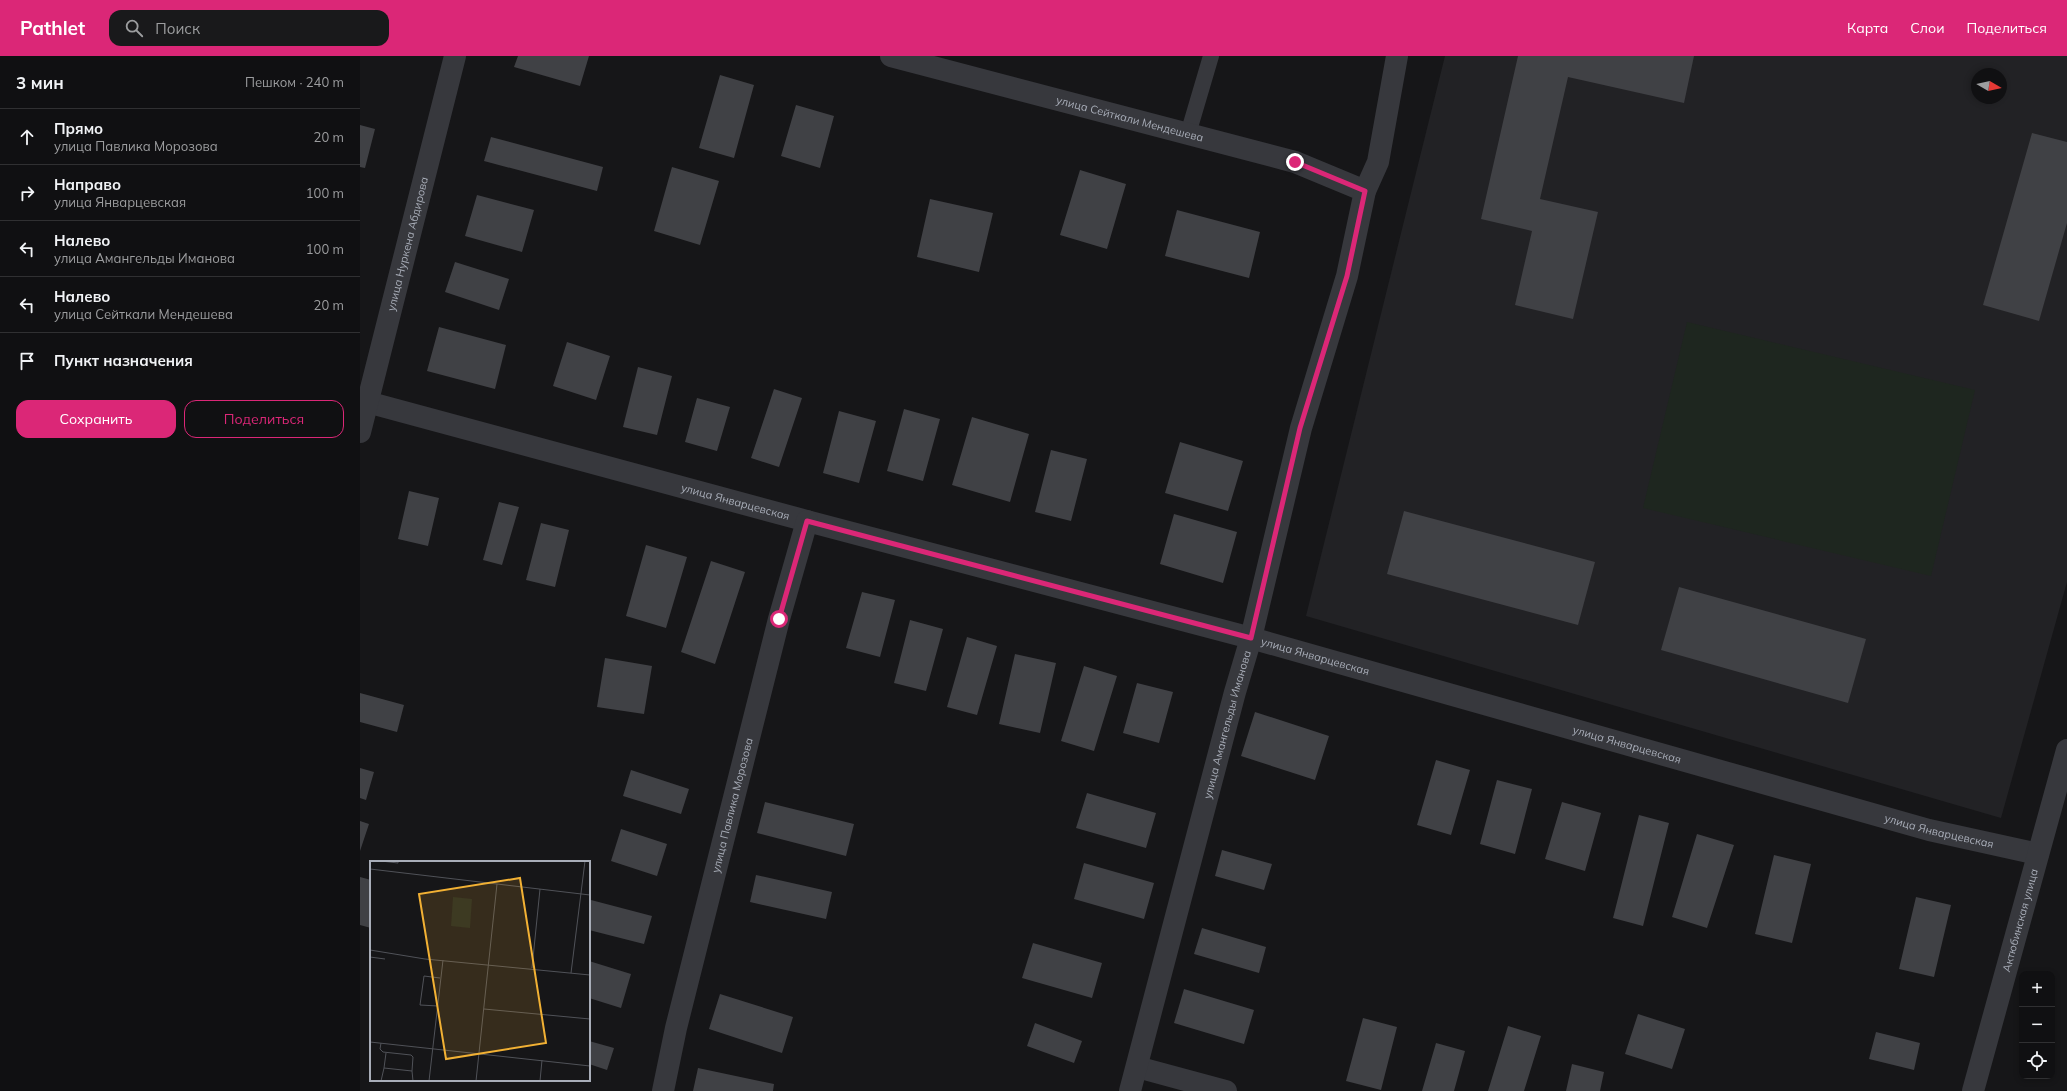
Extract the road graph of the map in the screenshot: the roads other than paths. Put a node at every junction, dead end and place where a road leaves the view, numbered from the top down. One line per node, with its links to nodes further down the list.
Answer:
1 (455, 56): 7 (street, улица Нуркена Абдирова)
2 (1211, 56): 5 (lane)
3 (1397, 56): 6 (street, улица Амангельды Иманова)
4 (900, 57): 5 (street, улица Сейткали Мендешева)
5 (1188, 134): 6 (street, улица Сейткали Мендешева)
6 (1365, 191): 10 (street, улица Амангельды Иманова)
7 (364, 401): 8 (street, улица Нуркена Абдирова); 9 (street, улица Январцевская)
8 (360, 432)
9 (807, 521): 10 (street, улица Январцевская); 14 (street, улица Павлика Морозова)
10 (1251, 638): 12 (street, улица Январцевская); 13 (street, улица Амангельды Иманова)
11 (2067, 750): 12 (street, Актюбинская улица)
12 (2038, 854): 17 (street, Актюбинская улица)
13 (1137, 1067): 15 (street, улица Амангельды Иманова); 16 (street)
14 (663, 1091)
15 (1130, 1091)
16 (1226, 1091)
17 (1973, 1091)

